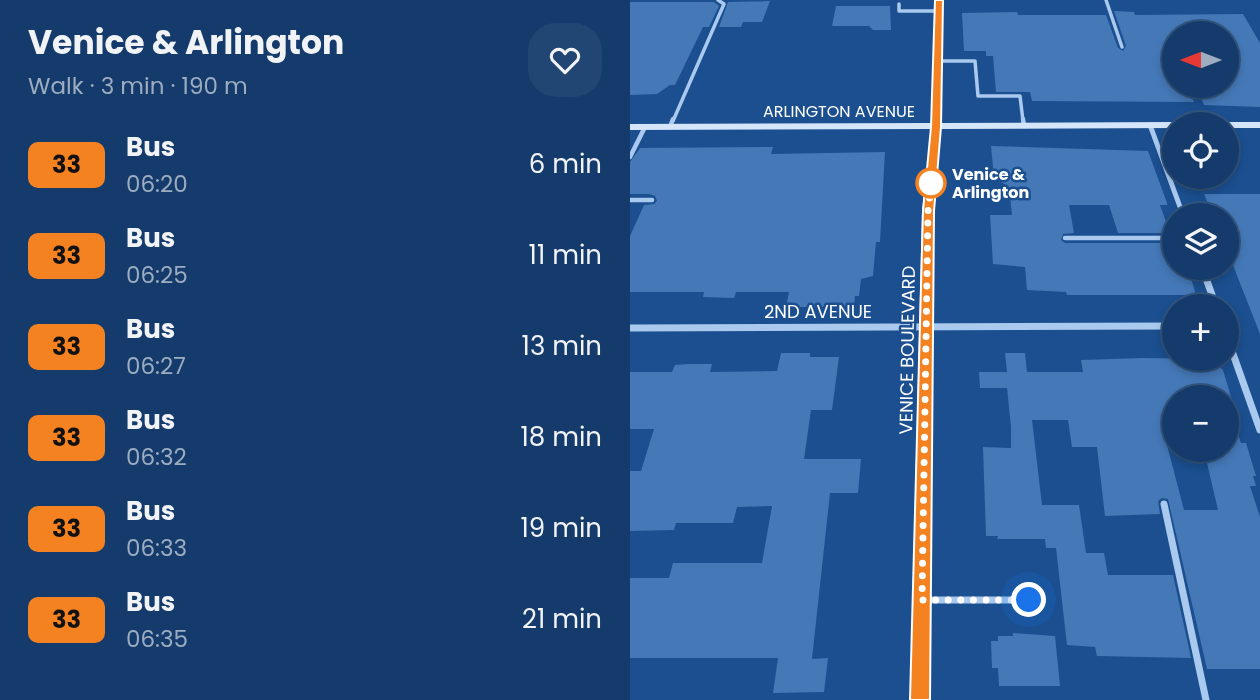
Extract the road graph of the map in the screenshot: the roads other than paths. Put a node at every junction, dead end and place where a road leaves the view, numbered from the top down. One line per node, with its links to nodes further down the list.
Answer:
1 (718, 0): 15 (lane)
2 (939, 0): 5 (main road, VENICE BOULEVARD)
3 (1106, 0): 6 (lane)
4 (899, 4): 5 (lane)
5 (939, 11): 7 (main road, VENICE BOULEVARD)
6 (1122, 47)
7 (938, 61): 12 (lane); 16 (main road, VENICE BOULEVARD)
8 (1150, 125): 9 (main road, ARLINGTON AVENUE); 12 (main road, ARLINGTON AVENUE); 20 (street)
9 (1162, 125)
10 (1239, 125): 11 (main road)
11 (1260, 125)
12 (1024, 126): 16 (main road, ARLINGTON AVENUE)
13 (630, 127): 14 (main road, ARLINGTON AVENUE)
14 (645, 127): 15 (main road, ARLINGTON AVENUE); 17 (lane)
15 (670, 127): 16 (main road, ARLINGTON AVENUE)
16 (936, 127): 24 (main road, VENICE BOULEVARD)
17 (630, 157)
18 (652, 200): 19 (lane)
19 (630, 201)
20 (1179, 203)
21 (1065, 238): 22 (lane)
22 (1162, 238)
23 (1162, 326): 24 (street, 2ND AVENUE)
24 (927, 327): 25 (street, 2ND AVENUE); 29 (main road, VENICE BOULEVARD)
25 (630, 328)
26 (1239, 371): 27 (street)
27 (1260, 430)
28 (1164, 503): 32 (lane)
29 (922, 600): 30 (lane); 31 (main road, VENICE BOULEVARD)
30 (1029, 600)
31 (920, 700)
32 (1206, 700)

